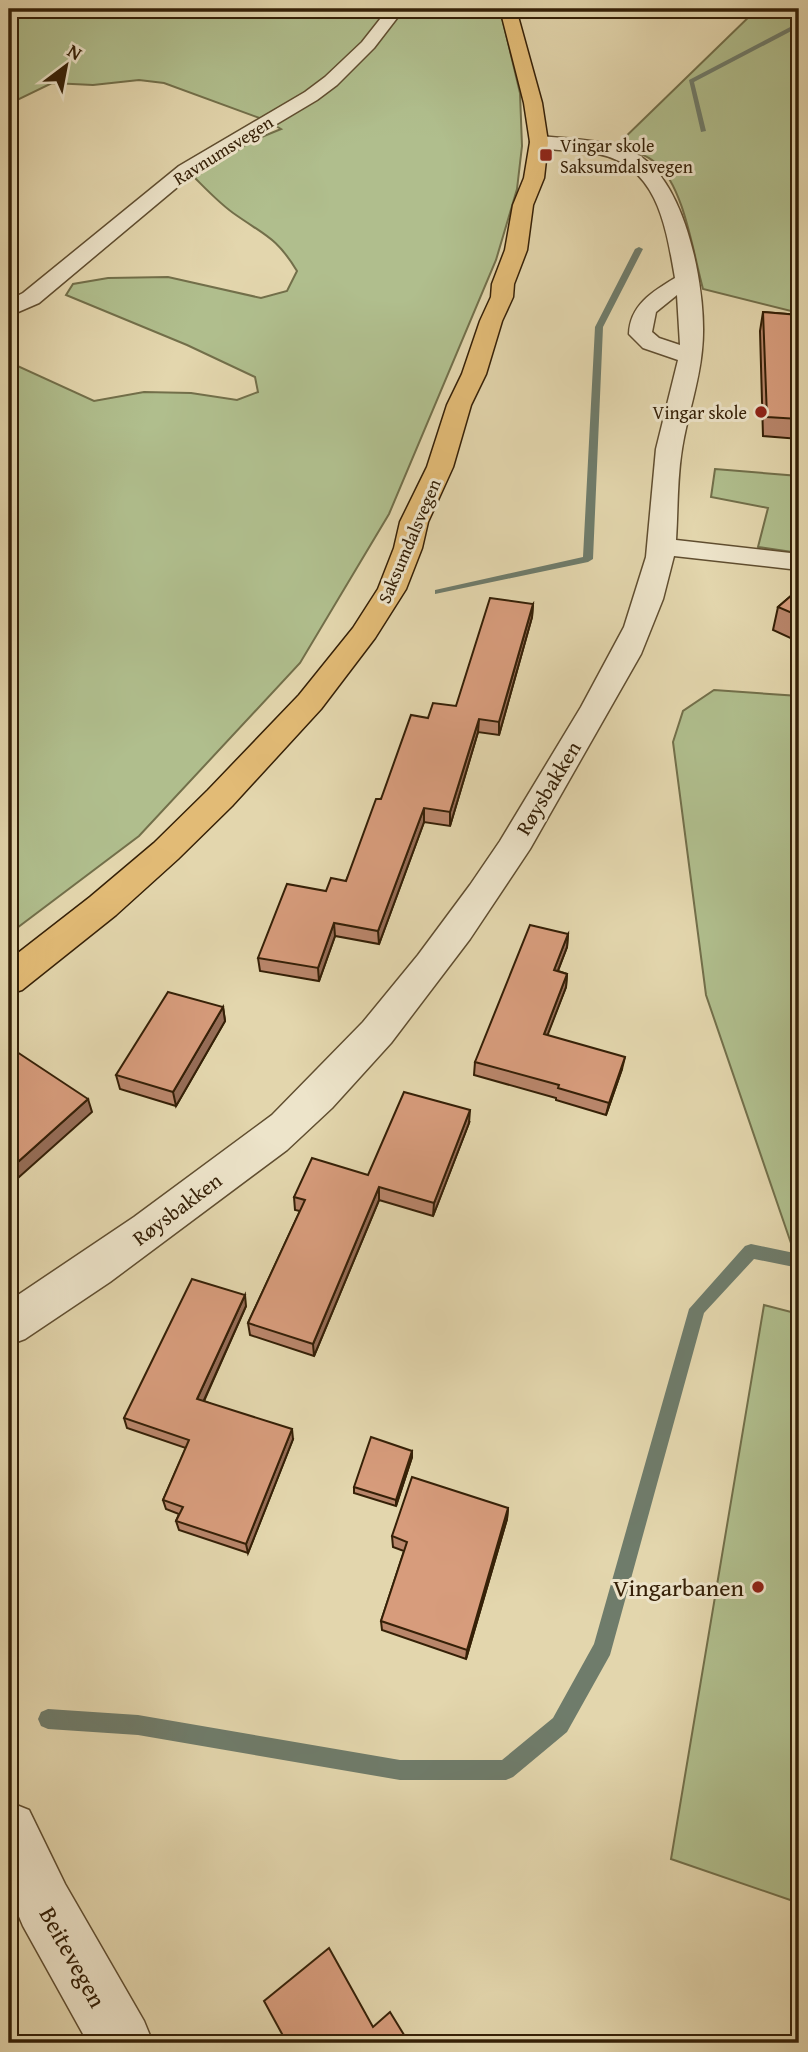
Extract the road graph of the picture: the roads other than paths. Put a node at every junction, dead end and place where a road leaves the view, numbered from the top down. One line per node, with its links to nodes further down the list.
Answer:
1 (396, 9): 5 (street, Ravnumsvegen)
2 (508, 9): 3 (main road, Saksumdalsvegen)
3 (539, 142): 4 (street, Røysbakken); 9 (main road, Saksumdalsvegen)
4 (686, 281): 6 (street, Røysbakken); 6 (street)
5 (9, 309)
6 (690, 357): 7 (street, Røysbakken)
7 (661, 546): 8 (street); 10 (street, Røysbakken)
8 (799, 562)
9 (9, 980)
10 (9, 1325)
11 (9, 1830): 12 (street, Beitevegen)
12 (122, 2043)

